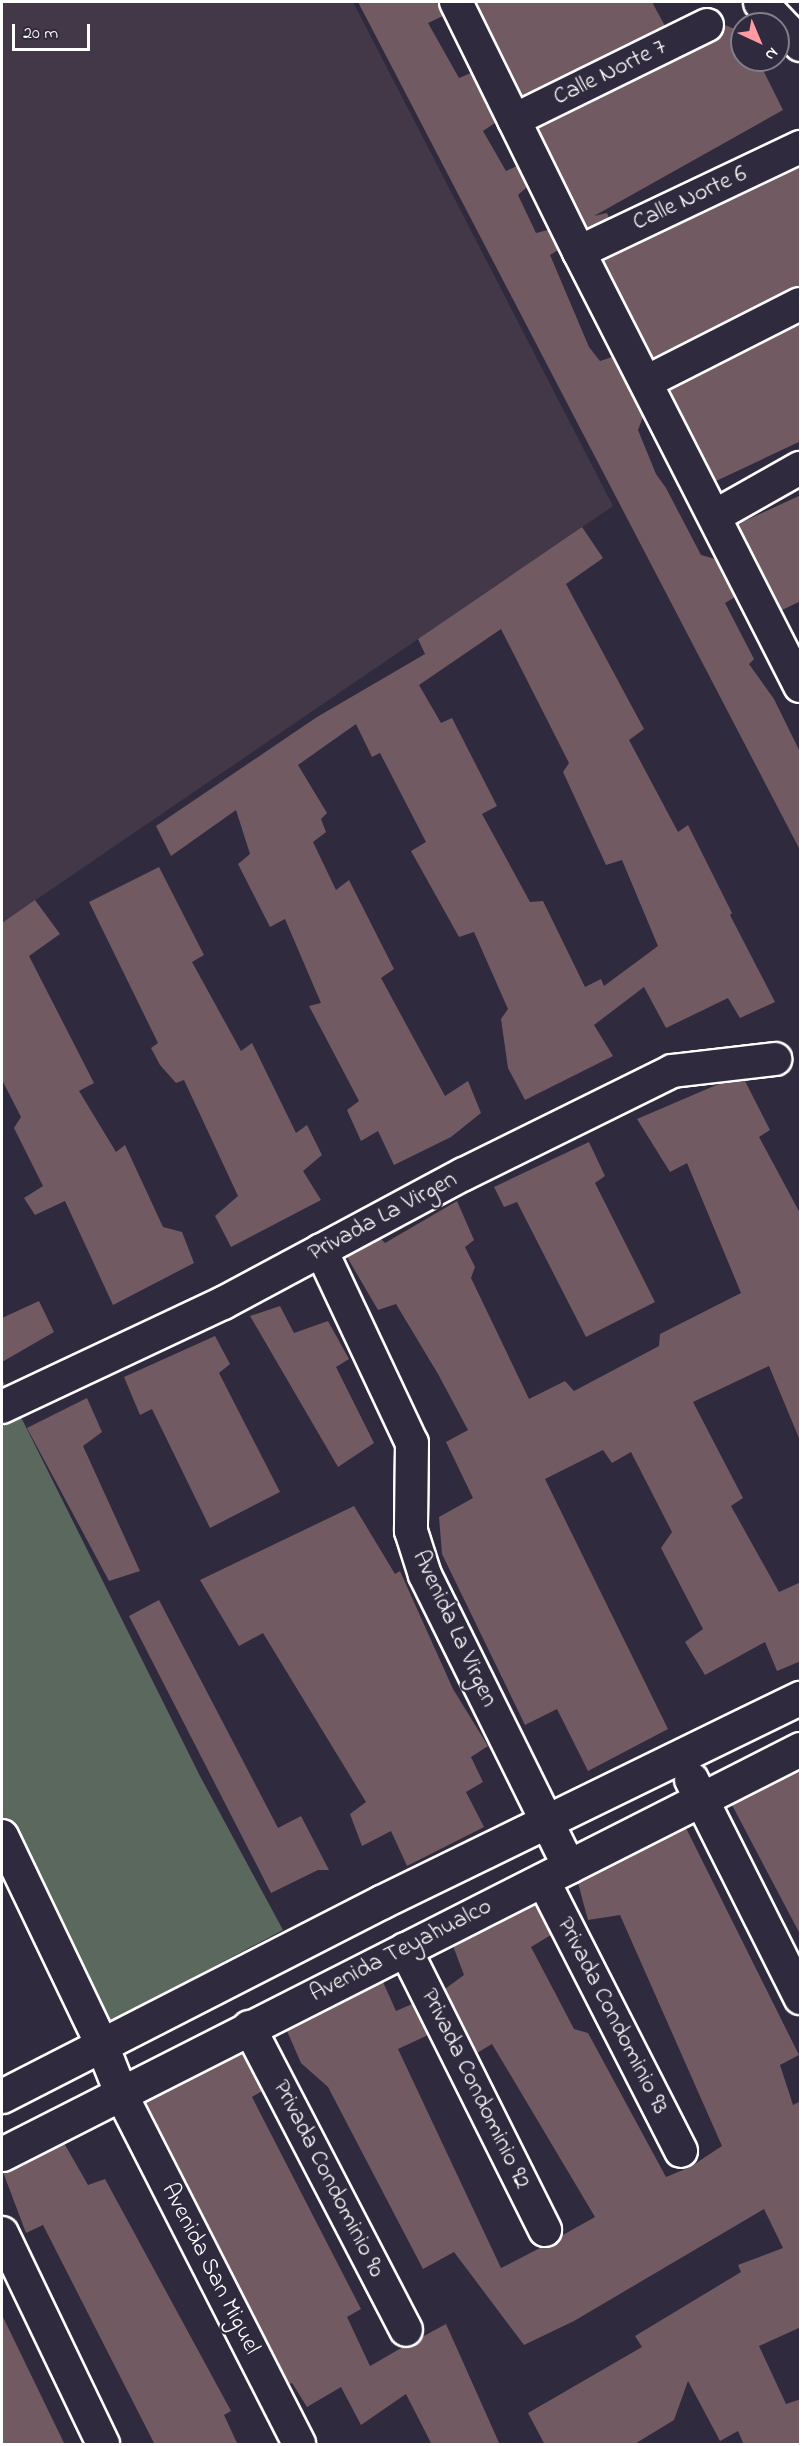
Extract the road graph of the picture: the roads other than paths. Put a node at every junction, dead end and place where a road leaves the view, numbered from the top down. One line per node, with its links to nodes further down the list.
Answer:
1 (456, 2): 5 (street)
2 (760, 2): 4 (main road)
3 (707, 25): 5 (street, Calle Norte 7)
4 (801, 44)
5 (514, 120): 7 (street)
6 (801, 147): 7 (street, Calle Norte 6)
7 (579, 252): 9 (street)
8 (801, 304): 9 (street)
9 (648, 381): 11 (street)
10 (801, 468): 11 (street)
11 (715, 516): 12 (street)
12 (791, 642): 13 (street)
13 (801, 686)
14 (775, 1059): 15 (street, Privada La Virgen)
15 (321, 1250): 16 (street, Privada La Virgen); 21 (street, Avenida La Virgen)
16 (2, 1407)
17 (801, 1698): 19 (main road)
18 (801, 1749): 20 (main road, Avenida Teyahualco)
19 (680, 1757): 20 (main road); 21 (main road)
20 (700, 1798): 23 (main road, Avenida Teyahualco); 25 (main road)
21 (546, 1821): 23 (street, Avenida La Virgen); 27 (main road)
22 (2, 1836): 27 (street, Avenida San Miguel)
23 (556, 1874): 24 (main road, Avenida Teyahualco); 30 (street, Privada Condominio 93)
24 (405, 1948): 26 (main road, Avenida Teyahualco); 32 (street, Privada Condominio 92)
25 (801, 1997)
26 (249, 2027): 28 (main road, Avenida Teyahualco); 34 (street, Privada Condominio 90)
27 (102, 2044): 28 (street, Avenida San Miguel); 29 (main road)
28 (121, 2093): 31 (main road, Avenida Teyahualco); 36 (street, Avenida San Miguel)
29 (2, 2096)
30 (681, 2151)
31 (2, 2154)
32 (545, 2230)
33 (2, 2234): 35 (street)
34 (406, 2330)
35 (103, 2445)
36 (299, 2445)

